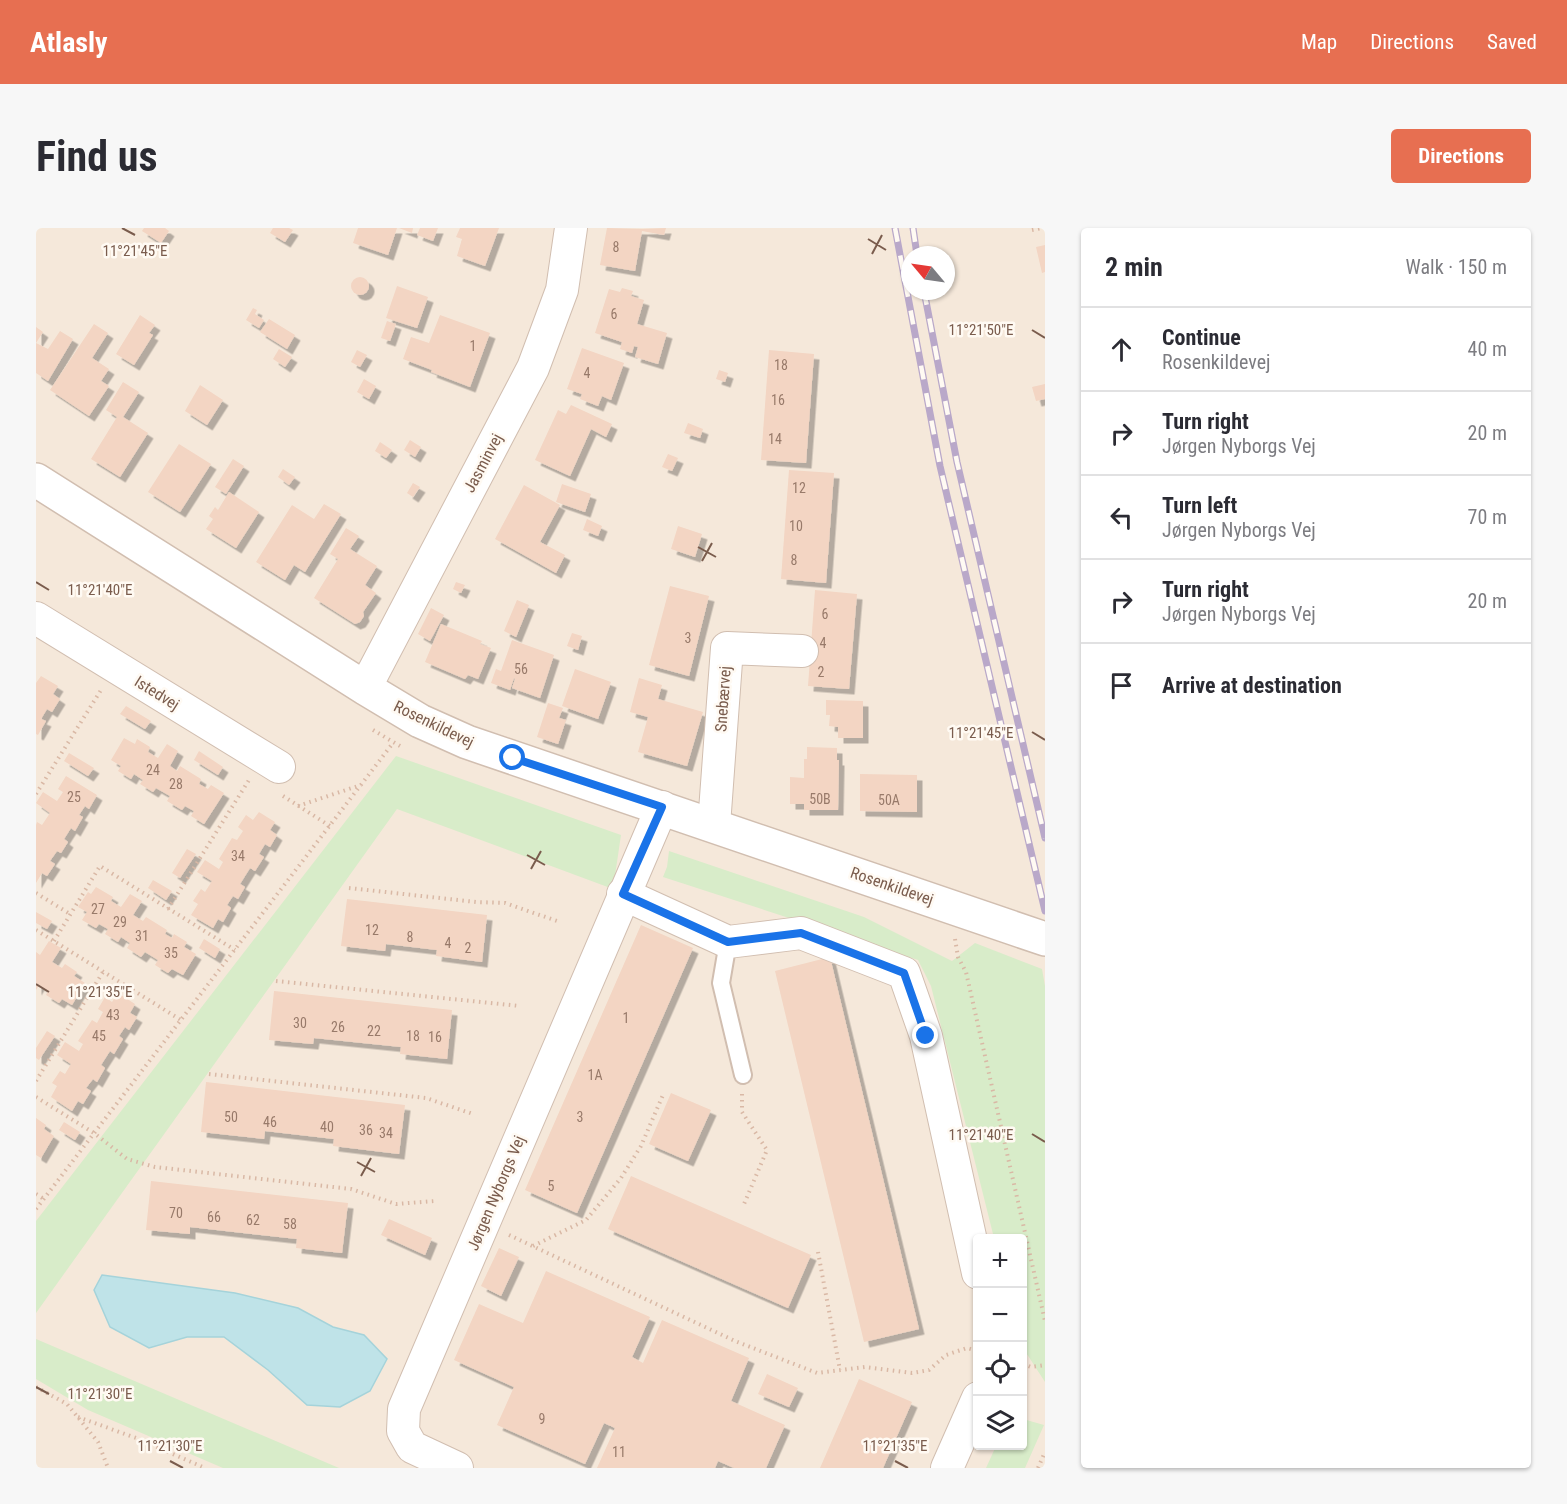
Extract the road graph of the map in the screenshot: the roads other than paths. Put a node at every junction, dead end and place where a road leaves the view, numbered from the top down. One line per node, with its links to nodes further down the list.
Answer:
1 (571, 228): 5 (street, Jasminvej)
2 (36, 480): 5 (street, Rosenkildevej)
3 (36, 618): 6 (street, Istedvej)
4 (802, 651): 8 (street, Snebærvej)
5 (365, 688): 7 (street, Rosenkildevej)
6 (271, 763)
7 (662, 807): 8 (street, Rosenkildevej); 9 (street, Jørgen Nyborgs Vej)
8 (714, 825): 10 (street, Rosenkildevej)
9 (623, 894): 11 (street); 15 (street, Jørgen Nyborgs Vej)
10 (1045, 939)
11 (728, 942): 12 (lane); 13 (street)
12 (743, 1075)
13 (973, 1250)
14 (973, 1409): 16 (street)
15 (457, 1468)
16 (947, 1468)

